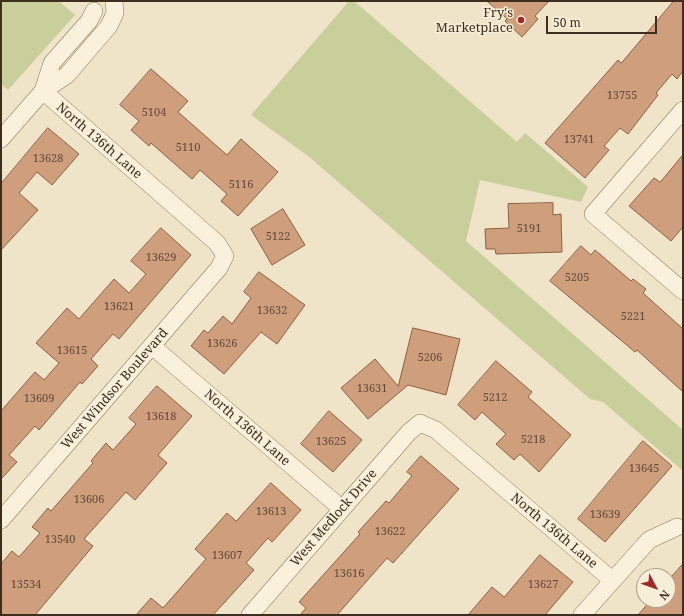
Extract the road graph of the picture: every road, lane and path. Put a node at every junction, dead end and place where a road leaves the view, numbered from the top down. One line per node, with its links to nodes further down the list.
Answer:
1 (92, 6): 2 (street); 3 (street)
2 (115, 7): 4 (street)
3 (63, 50): 4 (street); 5 (street)
4 (78, 62): 5 (street)
5 (43, 91): 7 (street); 8 (street, North 136th Lane)
6 (683, 110): 9 (street)
7 (1, 139)
8 (225, 256): 10 (street, West Windsor Boulevard)
9 (683, 291)
10 (152, 346): 12 (street, North 136th Lane); 13 (street, West Windsor Boulevard)
11 (420, 423): 12 (street, West Medlock Drive); 15 (street, North 136th Lane)
12 (342, 509): 16 (street, West Medlock Drive)
13 (1, 520)
14 (677, 527): 15 (street)
15 (612, 580): 17 (street)
16 (250, 615)
17 (582, 615)

